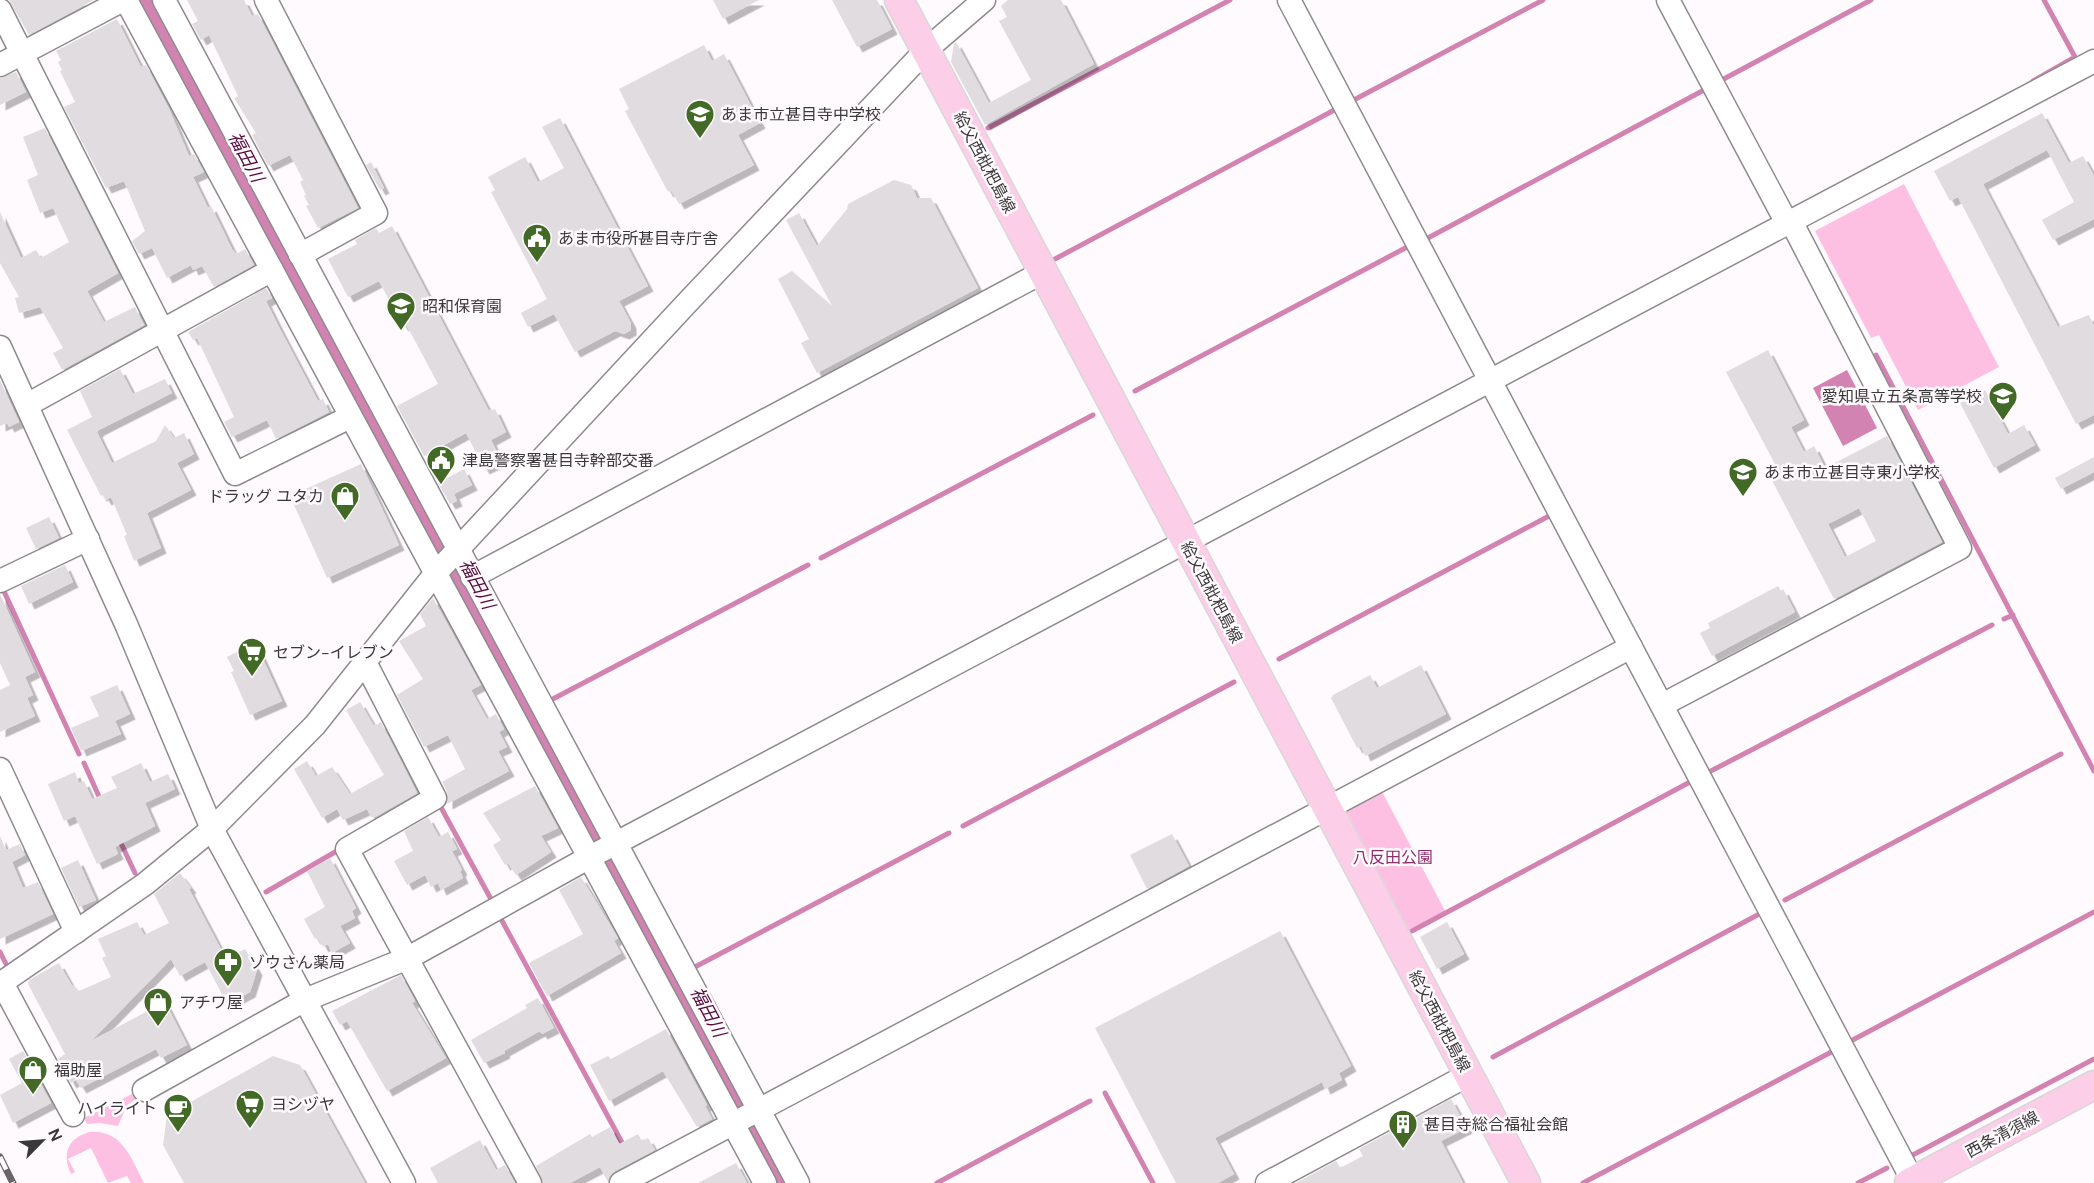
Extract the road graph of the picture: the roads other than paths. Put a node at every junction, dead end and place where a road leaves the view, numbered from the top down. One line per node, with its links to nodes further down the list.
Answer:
1 (125, 0): 10 (street); 15 (street)
2 (164, 0): 14 (street)
3 (266, 0): 14 (street)
4 (899, 0): 9 (main road, 給父西枇杷島線)
5 (984, 0): 9 (street)
6 (1289, 0): 19 (street)
7 (1668, 0): 13 (street)
8 (0, 10): 10 (street)
9 (926, 50): 16 (main road, 給父西枇杷島線); 24 (street)
10 (22, 54): 12 (street); 17 (street)
11 (2094, 61): 13 (street)
12 (0, 65)
13 (1790, 224): 19 (street); 30 (street)
14 (300, 255): 24 (street)
15 (272, 270): 17 (street); 21 (street)
16 (1043, 272): 23 (main road, 給父西枇杷島線); 26 (street)
17 (163, 330): 20 (street); 21 (street)
18 (0, 347): 20 (street)
19 (1491, 382): 23 (street); 28 (street)
20 (27, 405): 22 (street)
21 (350, 417): 25 (street)
22 (88, 539): 27 (street); 33 (street)
23 (1186, 543): 32 (main road, 給父西枇杷島線); 34 (street)
24 (456, 552): 25 (street); 26 (street)
25 (435, 574): 29 (street); 35 (street)
26 (472, 577): 34 (street)
27 (0, 581)
28 (1631, 647): 30 (street); 32 (street)
29 (364, 662): 33 (street); 37 (street)
30 (1662, 705): 46 (street)
31 (0, 769): 36 (street)
32 (1327, 808): 40 (main road, 給父西枇杷島線); 43 (street)
33 (212, 829): 36 (street); 39 (street)
34 (614, 845): 35 (street); 43 (street)
35 (588, 858): 37 (street); 45 (street)
36 (76, 932): 38 (street)
37 (408, 958): 39 (street); 48 (street)
38 (1, 983): 44 (street)
39 (305, 1000): 42 (street); 47 (street)
40 (1468, 1075): 52 (street); 53 (main road, 給父西枇杷島線)
41 (2094, 1085): 46 (main road, 西条清須線)
42 (144, 1090)
43 (757, 1110): 45 (street); 51 (street)
44 (73, 1115)
45 (732, 1123): 49 (street); 50 (street)
46 (1912, 1182)
47 (404, 1183)
48 (531, 1183)
49 (621, 1183)
50 (765, 1183)
51 (798, 1183)
52 (1267, 1183)
53 (1526, 1183)

